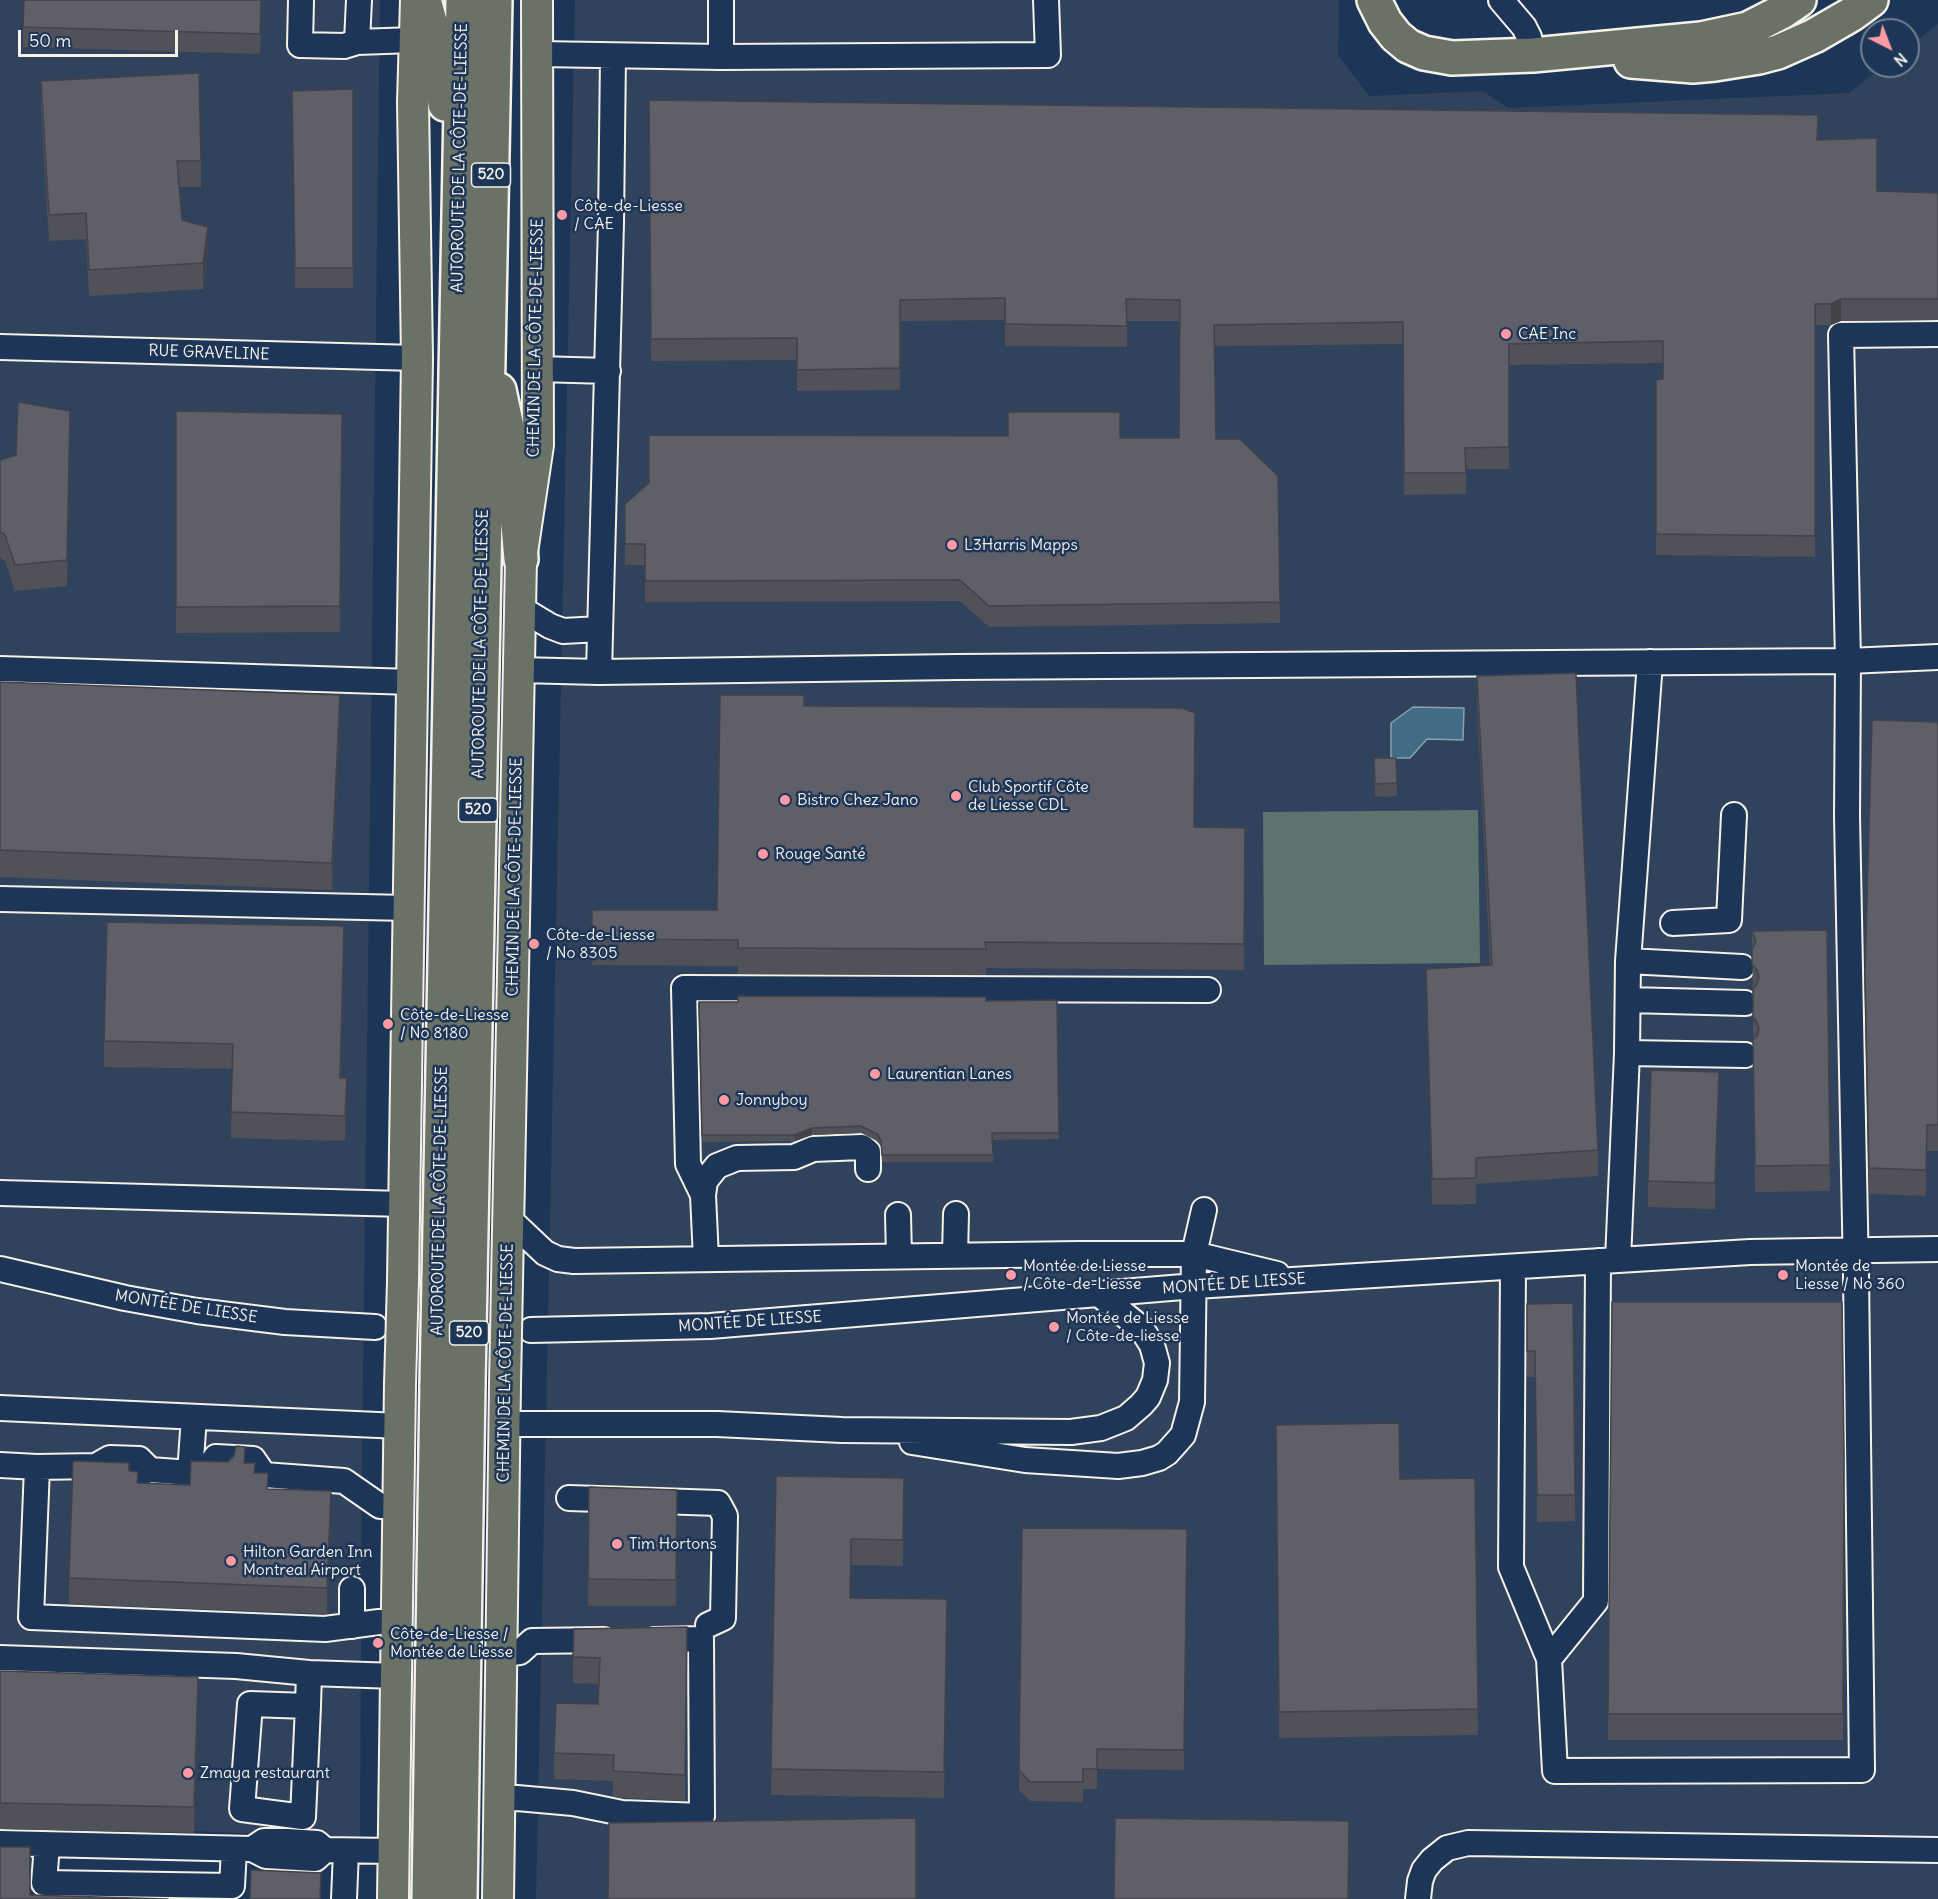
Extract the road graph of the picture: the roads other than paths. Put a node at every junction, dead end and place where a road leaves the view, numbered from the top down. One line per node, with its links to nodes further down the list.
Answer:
1 (301, 0): 15 (street)
2 (359, 0): 15 (street)
3 (416, 0): 14 (main road)
4 (424, 0): 20 (highway)
5 (463, 0): 20 (highway, AUTOROUTE DE LA CÔTE-DE-LIESSE / 520)
6 (495, 0): 22 (highway, AUTOROUTE DE LA CÔTE-DE-LIESSE / 520)
7 (537, 0): 16 (main road, CHEMIN DE LA CÔTE-DE-LIESSE)
8 (721, 0): 19 (street)
9 (1046, 0): 19 (street)
10 (1374, 0): 17 (highway)
11 (1501, 0): 17 (street)
12 (1798, 0): 17 (highway)
13 (1871, 0): 17 (highway)
14 (414, 40): 15 (street); 24 (main road)
15 (357, 42)
16 (538, 54): 18 (street); 25 (main road, CHEMIN DE LA CÔTE-DE-LIESSE)
17 (1533, 55)
18 (613, 56): 19 (street); 26 (street)
19 (721, 57)
20 (459, 200): 66 (highway, AUTOROUTE DE LA CÔTE-DE-LIESSE / 520)
21 (1938, 334): 31 (street)
22 (487, 338): 27 (highway); 66 (highway, AUTOROUTE DE LA CÔTE-DE-LIESSE / 520)
23 (0, 347): 24 (street, RUE GRAVELINE)
24 (417, 358): 36 (main road)
25 (538, 369): 26 (street); 27 (main road, CHEMIN DE LA CÔTE-DE-LIESSE)
26 (608, 371): 29 (street)
27 (521, 559): 28 (main road, CHEMIN DE LA CÔTE-DE-LIESSE)
28 (520, 608): 29 (street); 34 (main road, CHEMIN DE LA CÔTE-DE-LIESSE)
29 (600, 629): 35 (street)
30 (1938, 657): 31 (street)
31 (1848, 660): 32 (street); 57 (street)
32 (1650, 662): 35 (street); 41 (street)
33 (0, 669): 36 (street)
34 (519, 670): 35 (street); 55 (main road, CHEMIN DE LA CÔTE-DE-LIESSE)
35 (599, 672)
36 (412, 682): 39 (main road)
37 (1734, 815): 40 (street)
38 (0, 899): 39 (street)
39 (408, 908): 51 (main road)
40 (1673, 923)
41 (1628, 961): 42 (street); 44 (street)
42 (1742, 967)
43 (1208, 990): 50 (street)
44 (1628, 1000): 45 (street); 46 (street)
45 (1745, 1003)
46 (1627, 1053): 47 (street); 62 (street)
47 (1744, 1055)
48 (868, 1169): 50 (street)
49 (0, 1193): 51 (street)
50 (703, 1195): 61 (street)
51 (403, 1204): 75 (main road, bridge)
52 (1204, 1209): 58 (street)
53 (956, 1214): 60 (street)
54 (898, 1215): 59 (street)
55 (509, 1219): 61 (street); 74 (main road, CHEMIN DE LA CÔTE-DE-LIESSE, bridge)
56 (1938, 1249): 57 (street, MONTÉE DE LIESSE)
57 (1855, 1250): 62 (street, MONTÉE DE LIESSE); 88 (street)
58 (1194, 1254): 60 (street); 65 (street); 67 (street)
59 (899, 1256): 60 (street); 61 (street)
60 (955, 1256)
61 (706, 1259)
62 (1608, 1260): 63 (street, MONTÉE DE LIESSE); 88 (street)
63 (1513, 1268): 65 (street, MONTÉE DE LIESSE); 88 (street)
64 (0, 1269): 69 (street, MONTÉE DE LIESSE)
65 (1300, 1280): 67 (street, MONTÉE DE LIESSE)
66 (454, 1281): 71 (highway, AUTOROUTE DE LA CÔTE-DE-LIESSE / 520, bridge)
67 (1195, 1286): 68 (street, MONTÉE DE LIESSE); 76 (street)
68 (1100, 1295): 70 (street, MONTÉE DE LIESSE); 76 (street)
69 (375, 1327)
70 (531, 1330)
71 (453, 1384): 101 (highway, AUTOROUTE DE LA CÔTE-DE-LIESSE / 520); 102 (highway, AUTOROUTE DE LA CÔTE-DE-LIESSE / 520)
72 (0, 1408): 73 (street)
73 (194, 1417): 75 (street); 79 (street)
74 (506, 1424): 76 (street); 86 (main road, CHEMIN DE LA CÔTE-DE-LIESSE)
75 (400, 1426): 81 (main road)
76 (842, 1430)
77 (0, 1466): 78 (street)
78 (37, 1467): 79 (street); 85 (street)
79 (225, 1474): 81 (street)
80 (569, 1498): 84 (street)
81 (399, 1506): 83 (main road)
82 (352, 1589): 85 (street)
83 (397, 1622): 85 (street); 90 (main road)
84 (708, 1625)
85 (352, 1626)
86 (502, 1654): 92 (main road, CHEMIN DE LA CÔTE-DE-LIESSE); 92 (street)
87 (0, 1658): 89 (street)
88 (1549, 1659)
89 (309, 1673): 90 (street); 91 (street)
90 (396, 1676): 98 (main road)
91 (308, 1706): 91 (street)
92 (500, 1799): 103 (main road, CHEMIN DE LA CÔTE-DE-LIESSE)
93 (0, 1844): 94 (street)
94 (47, 1845): 95 (street); 95 (street)
95 (243, 1849): 96 (street)
96 (336, 1850): 98 (street); 99 (street)
97 (1938, 1850): 104 (street)
98 (393, 1851): 100 (main road)
99 (344, 1899)
100 (393, 1899)
101 (429, 1899)
102 (460, 1899)
103 (498, 1899)
104 (1418, 1899)

